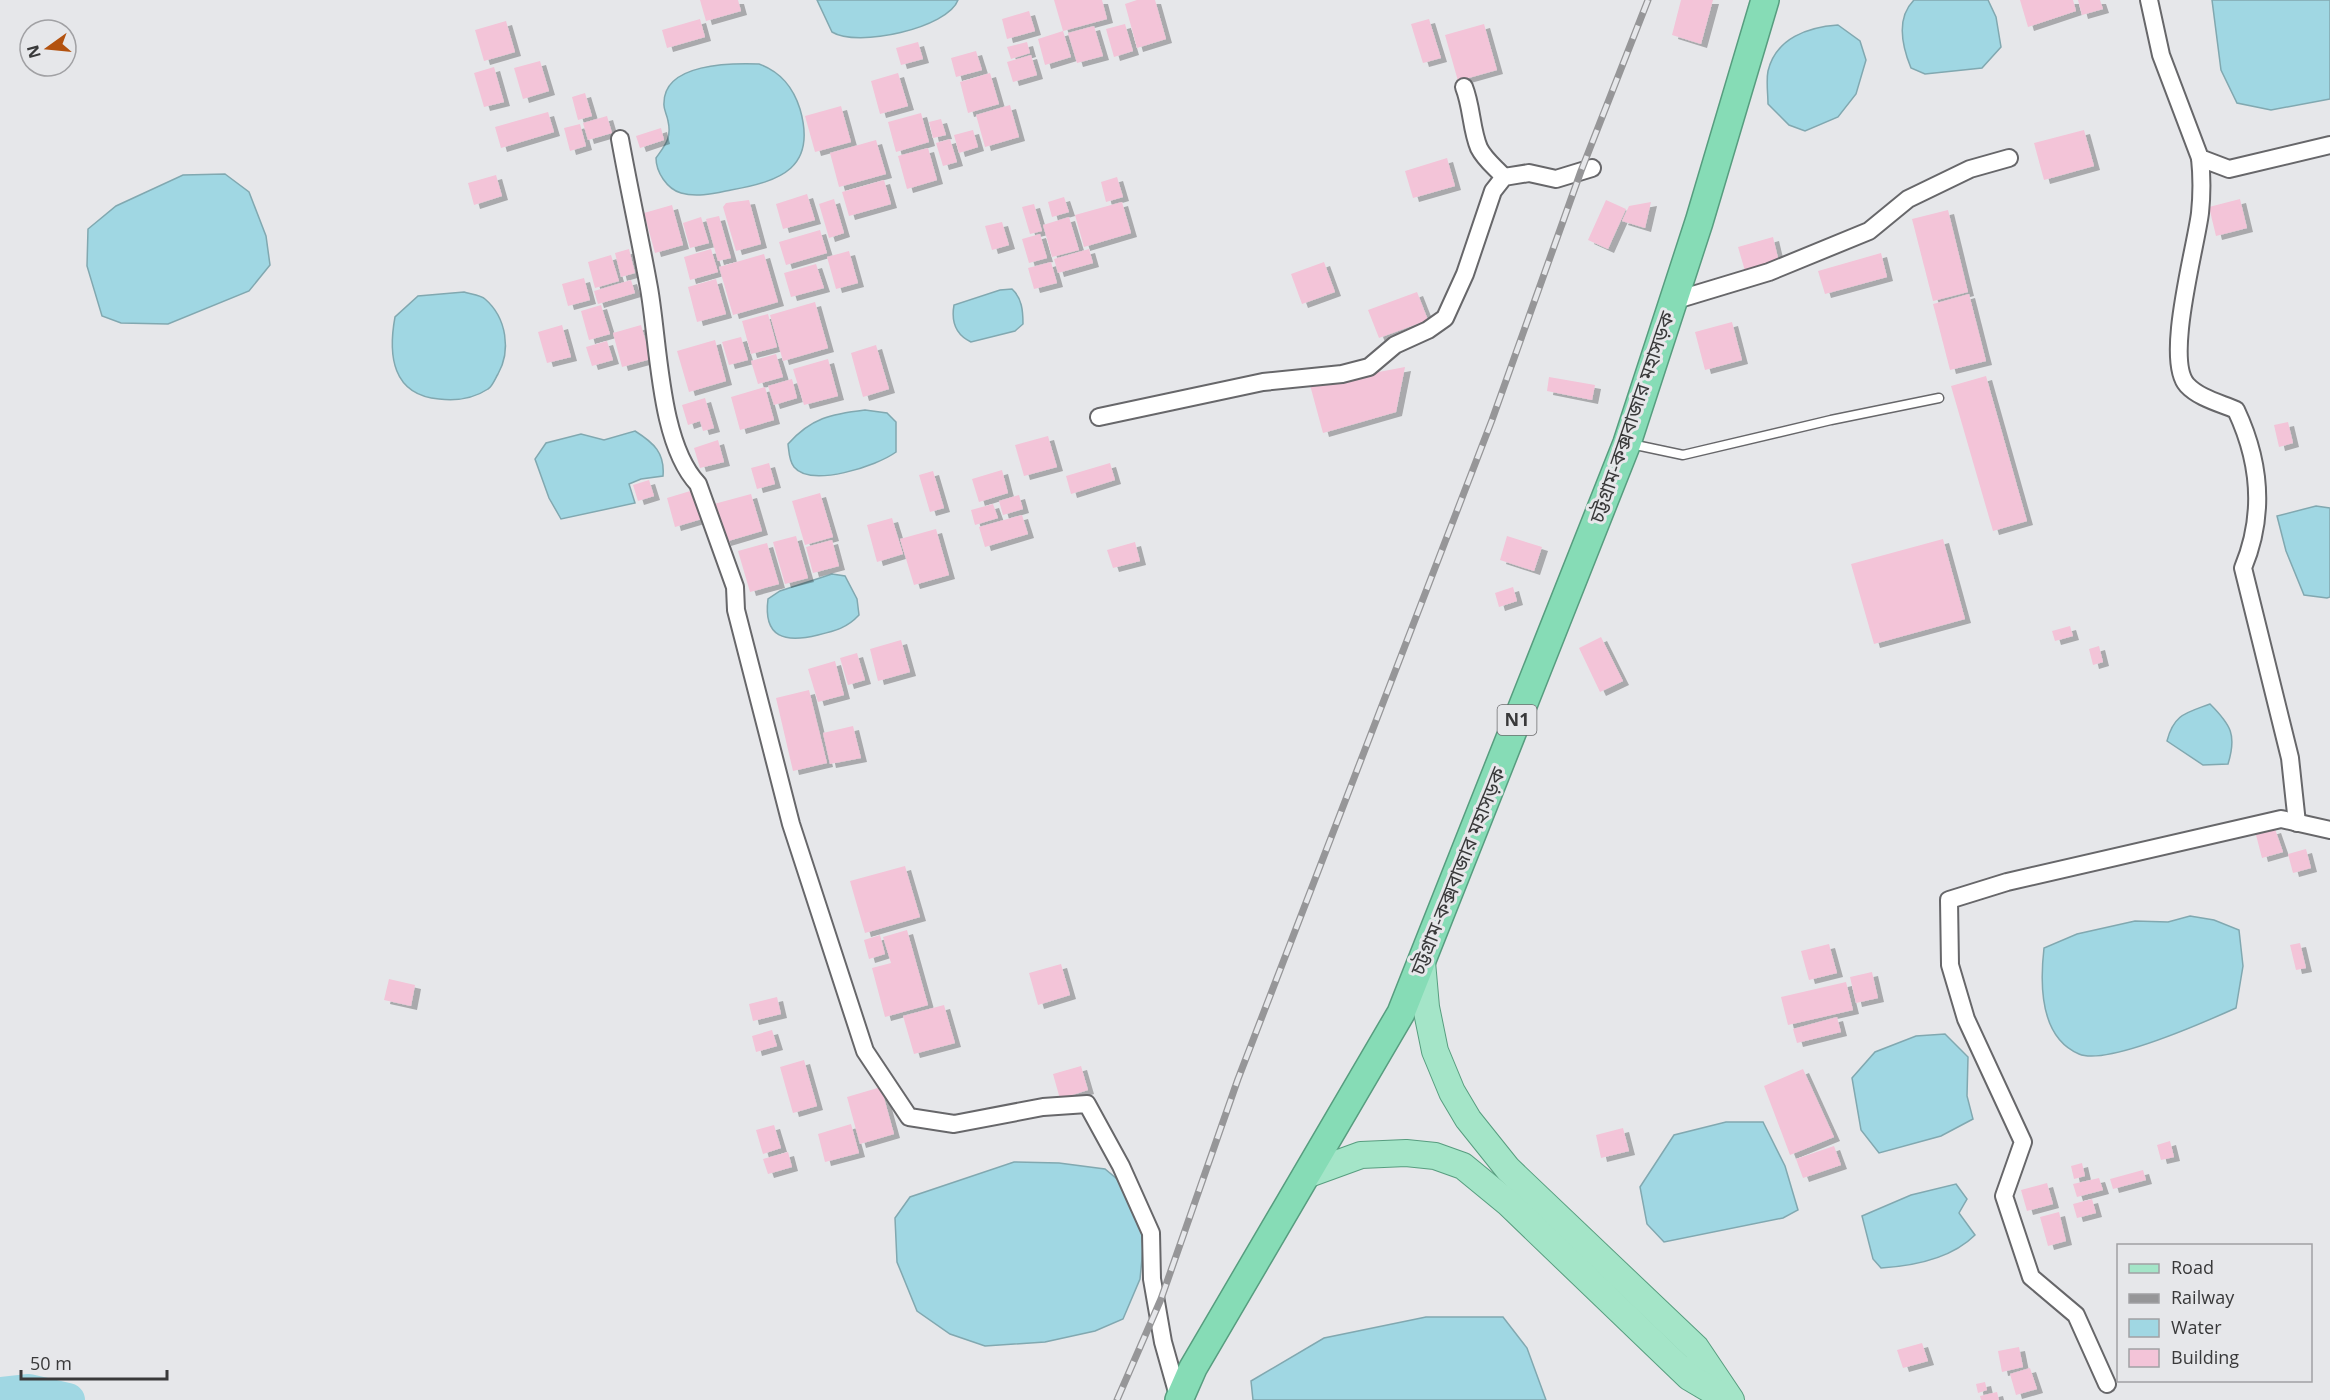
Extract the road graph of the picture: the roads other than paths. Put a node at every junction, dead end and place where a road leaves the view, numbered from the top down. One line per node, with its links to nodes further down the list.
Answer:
1 (1765, 0): 10 (highway, চট্টগ্রাম-কক্সবাজার মহাসড়ক / N1)
2 (2149, 0): 7 (street)
3 (1464, 87): 9 (street)
4 (620, 139): 19 (street)
5 (2330, 145): 7 (street)
6 (2009, 158): 10 (street)
7 (2200, 158): 14 (street)
8 (1593, 168): 9 (street)
9 (1504, 177): 12 (street)
10 (1674, 301): 13 (highway, চট্টগ্রাম-কক্সবাজার মহাসড়ক / N1)
11 (1939, 398): 13 (lane)
12 (1099, 417)
13 (1627, 443): 16 (highway, চট্টগ্রাম-কক্সবাজার মহাসড়ক / N1)
14 (2297, 823): 15 (street); 18 (street)
15 (2330, 830)
16 (1422, 962): 17 (highway, চট্টগ্রাম-কক্সবাজার মহাসড়ক / N1); 20 (main road)
17 (1306, 1175): 19 (highway, চট্টগ্রাম-কক্সবাজার মহাসড়ক / N1); 20 (main road)
18 (2107, 1384)
19 (1179, 1400)
20 (1730, 1400)

